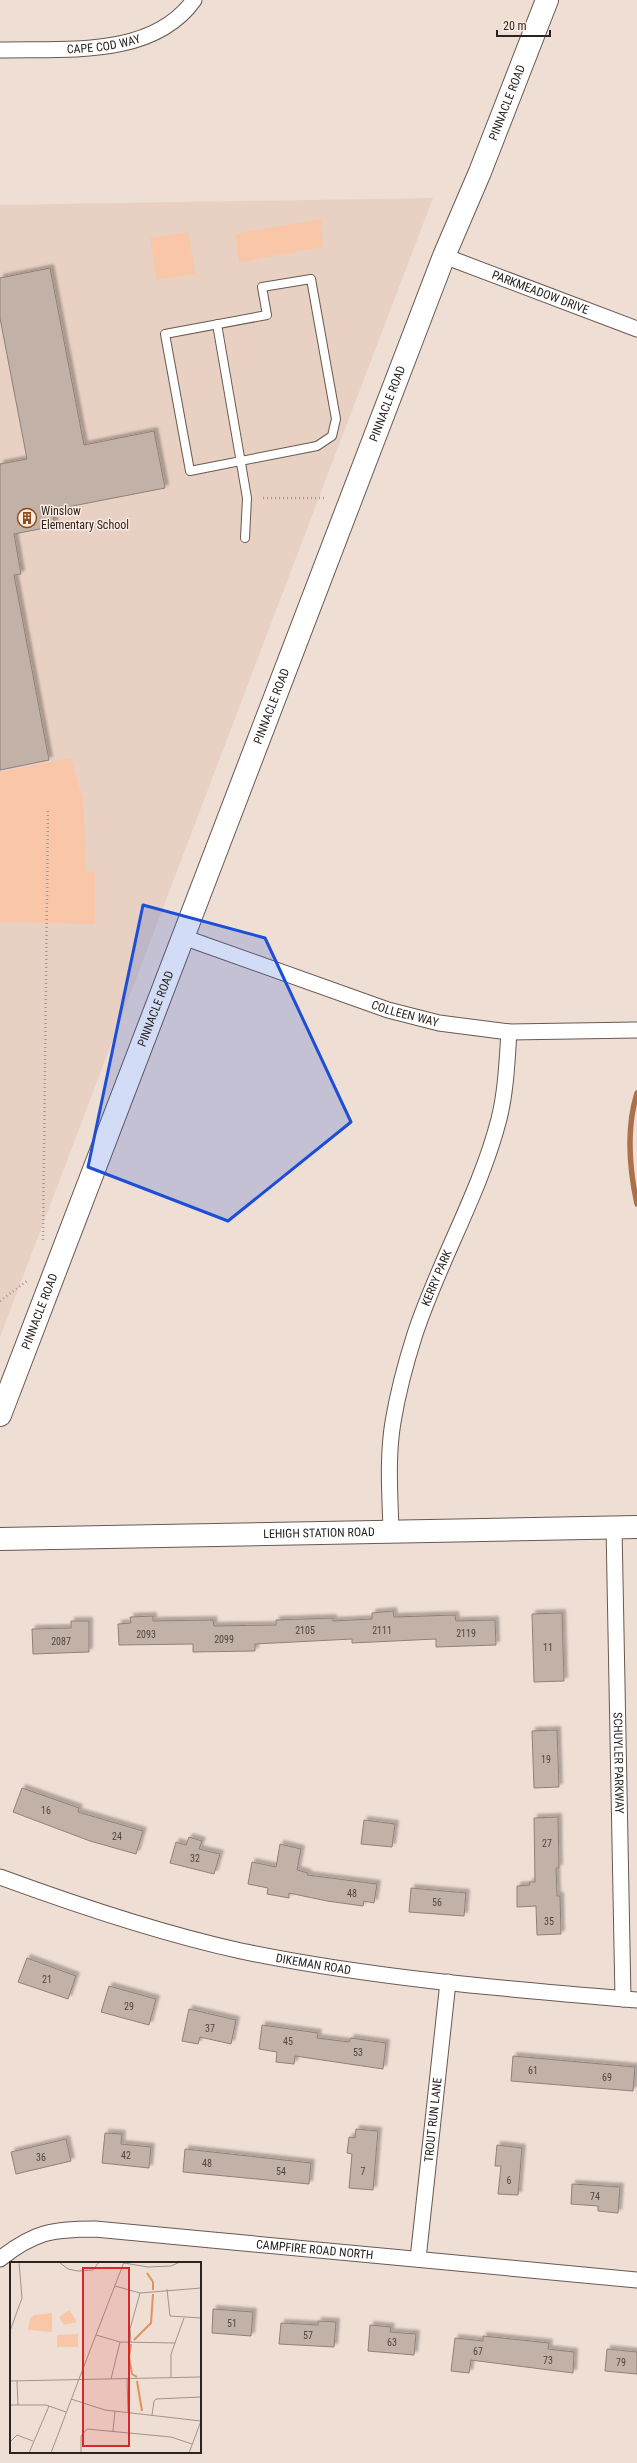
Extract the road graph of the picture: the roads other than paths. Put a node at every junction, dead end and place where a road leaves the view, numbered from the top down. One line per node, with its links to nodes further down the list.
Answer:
1 (194, 0): 3 (street, CAPE COD WAY)
2 (547, 0): 4 (main road, PINNACLE ROAD)
3 (0, 50)
4 (444, 256): 6 (street, PARKMEADOW DRIVE); 9 (main road, PINNACLE ROAD)
5 (217, 324): 7 (lane); 7 (lane); 7 (lane)
6 (637, 329)
7 (242, 461): 8 (lane)
8 (245, 538)
9 (183, 937): 11 (street, COLLEEN WAY); 12 (main road, PINNACLE ROAD)
10 (637, 1030): 11 (street, COLLEEN WAY)
11 (509, 1032): 15 (street, KERRY PARK)
12 (0, 1415)
13 (637, 1526): 14 (main road, LEHIGH STATION ROAD)
14 (614, 1527): 15 (main road, LEHIGH STATION ROAD); 19 (street, SCHUYLER PARKWAY)
15 (391, 1531): 16 (main road, LEHIGH STATION ROAD)
16 (0, 1539)
17 (0, 1877): 18 (street, DIKEMAN ROAD)
18 (448, 1982): 19 (street, DIKEMAN ROAD); 20 (street, TROUT RUN LANE)
19 (630, 2000)
20 (418, 2258): 21 (street, CAMPFIRE ROAD NORTH); 22 (street, CAMPFIRE ROAD NORTH)
21 (0, 2259)
22 (637, 2280)

